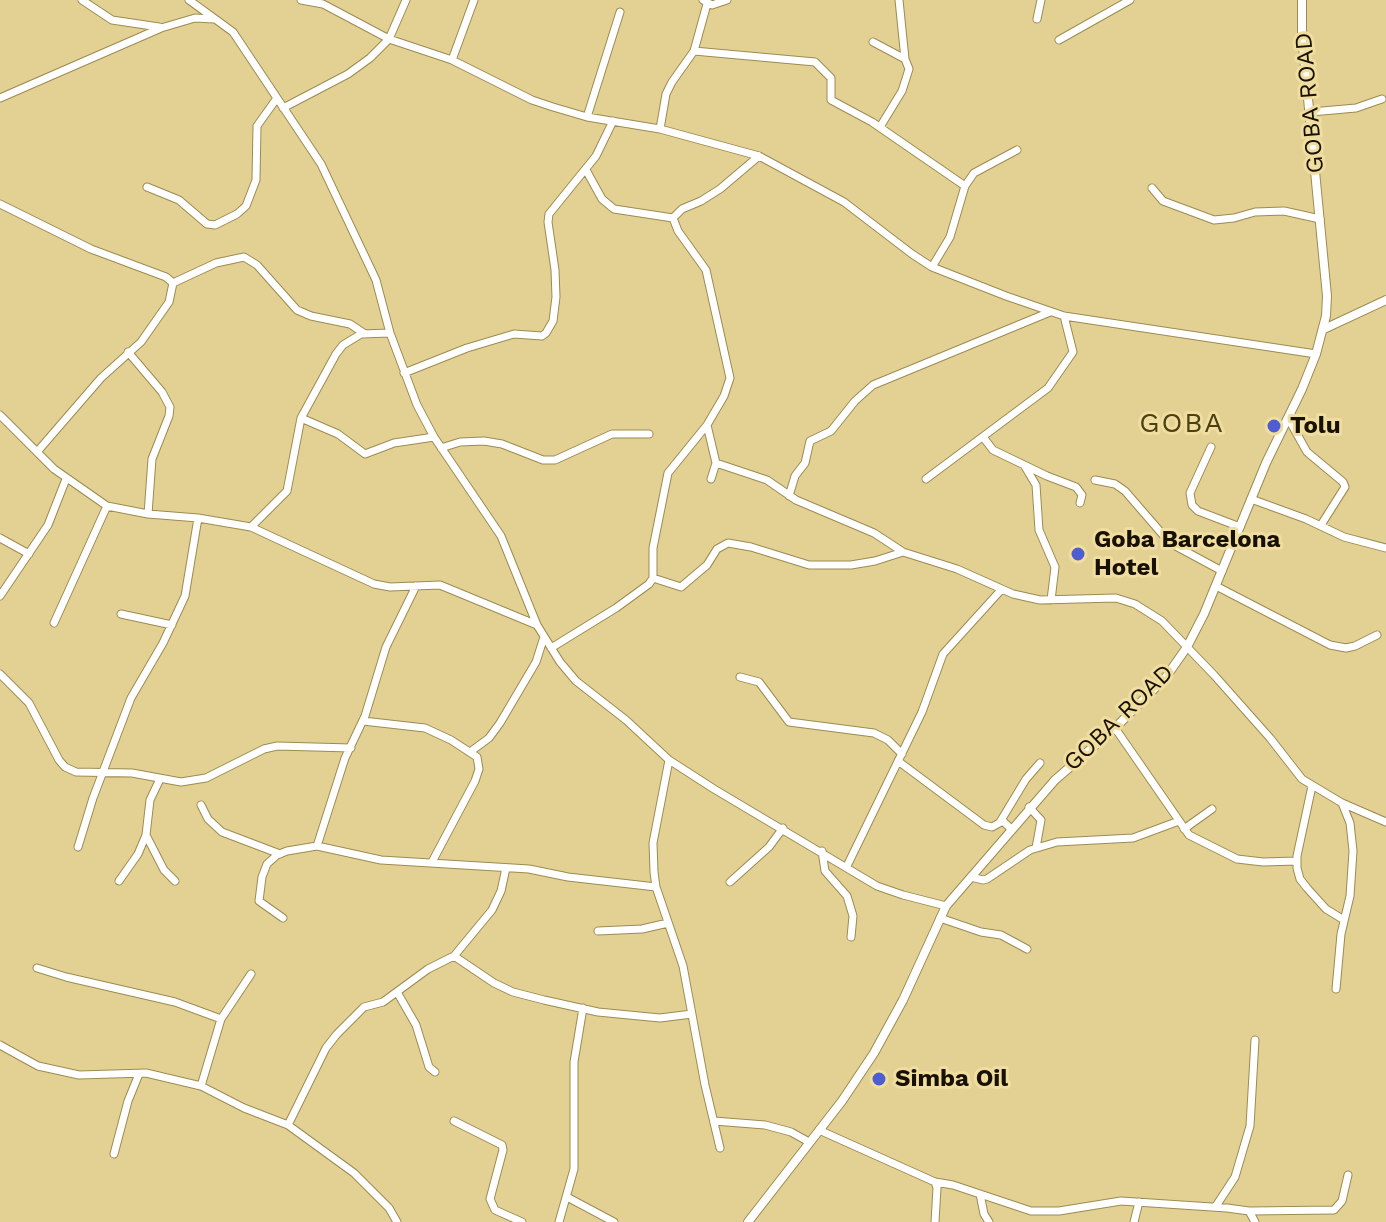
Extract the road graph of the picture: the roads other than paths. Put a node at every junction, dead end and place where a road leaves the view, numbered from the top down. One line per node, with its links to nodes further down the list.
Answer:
1 (82, 0): 15 (street)
2 (189, 0): 14 (street)
3 (301, 0): 16 (street)
4 (406, 0): 16 (street)
5 (474, 0): 21 (street)
6 (727, 0): 11 (street)
7 (899, 0): 20 (street)
8 (1041, 0): 13 (street)
9 (1130, 0): 17 (street)
10 (1302, 0): 26 (street, GOBA ROAD)
11 (705, 2): 19 (street)
12 (620, 12): 27 (street)
13 (1037, 19)
14 (220, 21): 15 (street); 23 (street)
15 (161, 28): 22 (street)
16 (389, 39): 21 (street); 25 (street)
17 (1059, 40)
18 (873, 42): 20 (street)
19 (694, 51): 29 (street); 30 (street)
20 (905, 59): 29 (street)
21 (452, 60): 27 (street)
22 (0, 98)
23 (277, 98): 25 (street); 35 (street)
24 (1382, 99): 26 (street)
25 (283, 108): 46 (street)
26 (1311, 112): 39 (street, GOBA ROAD)
27 (587, 117): 28 (street)
28 (613, 121): 30 (street); 33 (street)
29 (880, 127): 34 (street)
30 (660, 129): 32 (street)
31 (1017, 150): 34 (street)
32 (759, 156): 38 (street); 40 (street)
33 (586, 170): 38 (street); 50 (street)
34 (965, 186): 40 (street)
35 (147, 187)
36 (1152, 188): 39 (street)
37 (0, 204): 41 (street)
38 (673, 218): 54 (street)
39 (1320, 219): 45 (street, GOBA ROAD)
40 (932, 267): 43 (street)
41 (173, 283): 47 (street); 48 (street)
42 (1386, 300): 45 (street)
43 (1050, 312): 44 (street); 67 (street)
44 (1064, 316): 49 (street); 57 (street)
45 (1324, 329): 49 (street, GOBA ROAD)
46 (390, 333): 47 (street); 50 (street)
47 (365, 334): 52 (street)
48 (128, 352): 60 (street); 71 (street)
49 (1316, 354): 53 (street, GOBA ROAD)
50 (404, 373): 56 (street)
51 (0, 415): 60 (street)
52 (301, 418): 56 (street); 74 (street)
53 (1288, 418): 68 (street, GOBA ROAD); 73 (street)
54 (707, 425): 61 (street); 81 (street)
55 (649, 434): 59 (street)
56 (434, 437): 59 (street)
57 (983, 437): 62 (street); 65 (street)
58 (1211, 447): 75 (street)
59 (441, 448): 90 (street)
60 (37, 452): 63 (street)
61 (716, 463): 64 (street); 67 (street)
62 (1024, 465): 69 (street); 86 (street)
63 (66, 479): 70 (street); 79 (street)
64 (711, 479)
65 (926, 479)
66 (1095, 480): 80 (street)
67 (789, 496): 78 (street)
68 (1251, 499): 73 (street); 75 (street, GOBA ROAD)
69 (1080, 503)
70 (107, 506): 71 (street); 88 (street)
71 (148, 514): 72 (street)
72 (198, 518): 74 (street); 89 (street)
73 (1321, 525): 77 (street)
74 (251, 527): 82 (street)
75 (1240, 527): 80 (street, GOBA ROAD)
76 (0, 538): 79 (street)
77 (1386, 548)
78 (903, 552): 81 (street); 84 (street)
79 (29, 554): 85 (street)
80 (1222, 571): 83 (street, GOBA ROAD)
81 (653, 578): 94 (street)
82 (416, 586): 90 (street); 97 (street)
83 (1216, 586): 91 (street); 93 (street, GOBA ROAD)
84 (1001, 590): 86 (street); 101 (street)
85 (0, 596)
86 (1051, 600): 93 (street)
87 (121, 614): 89 (street)
88 (54, 623)
89 (172, 625): 104 (street)
90 (537, 625): 92 (street)
91 (1377, 635)
92 (544, 637): 94 (street); 100 (street)
93 (1187, 647): 98 (street, GOBA ROAD); 106 (street)
94 (551, 648): 102 (street)
95 (0, 674): 104 (street)
96 (740, 677): 101 (street)
97 (363, 721): 99 (street); 100 (street)
98 (1115, 728): 109 (street, GOBA ROAD); 113 (street)
99 (351, 748): 105 (street); 117 (street)
100 (470, 752): 123 (street)
101 (900, 758): 111 (street); 124 (street)
102 (669, 760): 114 (street); 130 (street)
103 (1040, 763): 111 (street)
104 (104, 772): 105 (street); 118 (street)
105 (160, 779): 116 (street)
106 (1312, 786): 107 (street); 122 (street)
107 (1342, 803): 112 (street); 134 (street)
108 (201, 805): 121 (street)
109 (1029, 807): 115 (street, GOBA ROAD); 119 (street)
110 (1212, 809): 113 (street)
111 (1000, 822): 115 (street)
112 (1386, 822)
113 (1182, 825): 119 (street); 122 (street)
114 (783, 828): 120 (street); 129 (street)
115 (1011, 829): 126 (street, GOBA ROAD)
116 (146, 835): 127 (street); 128 (street)
117 (317, 846): 121 (street); 123 (street)
118 (78, 847)
119 (1036, 848): 126 (street)
120 (822, 851): 124 (street); 137 (street)
121 (280, 854): 132 (street)
122 (1297, 861): 134 (street)
123 (432, 862): 125 (street)
124 (847, 866): 131 (street)
125 (506, 868): 130 (street); 139 (street)
126 (971, 877): 131 (street, GOBA ROAD)
127 (119, 881)
128 (175, 881)
129 (730, 882)
130 (656, 887): 135 (street)
131 (946, 906): 133 (street, GOBA ROAD)
132 (283, 918)
133 (940, 918): 138 (street); 155 (street, GOBA ROAD)
134 (1344, 920): 142 (street)
135 (668, 923): 136 (street); 145 (street)
136 (598, 931)
137 (851, 937)
138 (1027, 949)
139 (454, 956): 143 (street); 144 (street)
140 (37, 968): 146 (street)
141 (251, 974): 146 (street)
142 (1336, 989)
143 (397, 992): 149 (street); 154 (street)
144 (583, 1008): 145 (street); 162 (street)
145 (692, 1014): 153 (street)
146 (221, 1019): 151 (street)
147 (1255, 1040): 164 (street)
148 (0, 1045): 150 (street)
149 (435, 1072)
150 (139, 1074): 151 (street); 158 (street)
151 (201, 1086): 154 (street)
152 (454, 1121): 167 (street)
153 (714, 1121): 156 (street); 157 (street)
154 (288, 1125): 166 (street)
155 (819, 1130): 156 (street, GOBA ROAD); 160 (street)
156 (809, 1142): 170 (street, GOBA ROAD)
157 (720, 1148)
158 (114, 1154)
159 (1348, 1175): 165 (street)
160 (935, 1182): 161 (street); 171 (street)
161 (980, 1194): 163 (street); 172 (street)
162 (567, 1197): 168 (street); 169 (street)
163 (1139, 1202): 164 (street); 173 (street)
164 (1216, 1206): 165 (street)
165 (1249, 1211): 174 (street)
166 (397, 1222)
167 (522, 1222)
168 (559, 1222)
169 (614, 1222)
170 (748, 1222)
171 (935, 1222)
172 (989, 1222)
173 (1134, 1222)
174 (1255, 1222)

